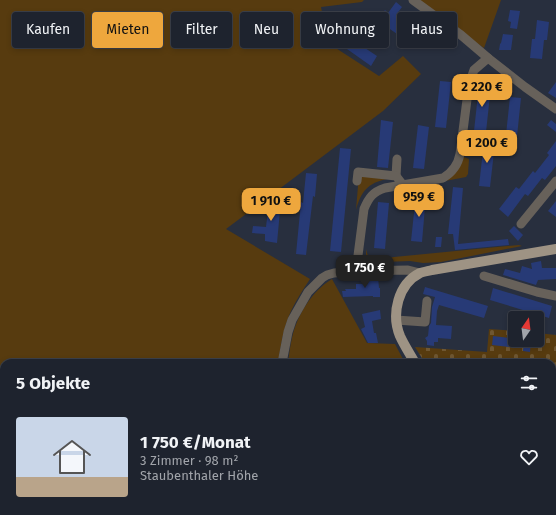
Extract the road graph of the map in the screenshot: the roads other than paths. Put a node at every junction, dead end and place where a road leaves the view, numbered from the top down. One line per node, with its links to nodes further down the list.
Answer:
1 (413, 0): 2 (street)
2 (488, 58): 3 (street); 8 (street)
3 (556, 109)
4 (397, 159): 5 (street)
5 (396, 176): 6 (street); 8 (street)
6 (357, 181)
7 (556, 181): 9 (street)
8 (402, 185): 11 (street)
9 (521, 224)
10 (556, 249): 12 (main road)
11 (356, 271): 12 (street); 17 (street)
12 (420, 273): 16 (main road)
13 (484, 276): 14 (street)
14 (556, 296)
15 (427, 301): 16 (street)
16 (396, 320): 18 (main road)
17 (283, 359)
18 (413, 359)

